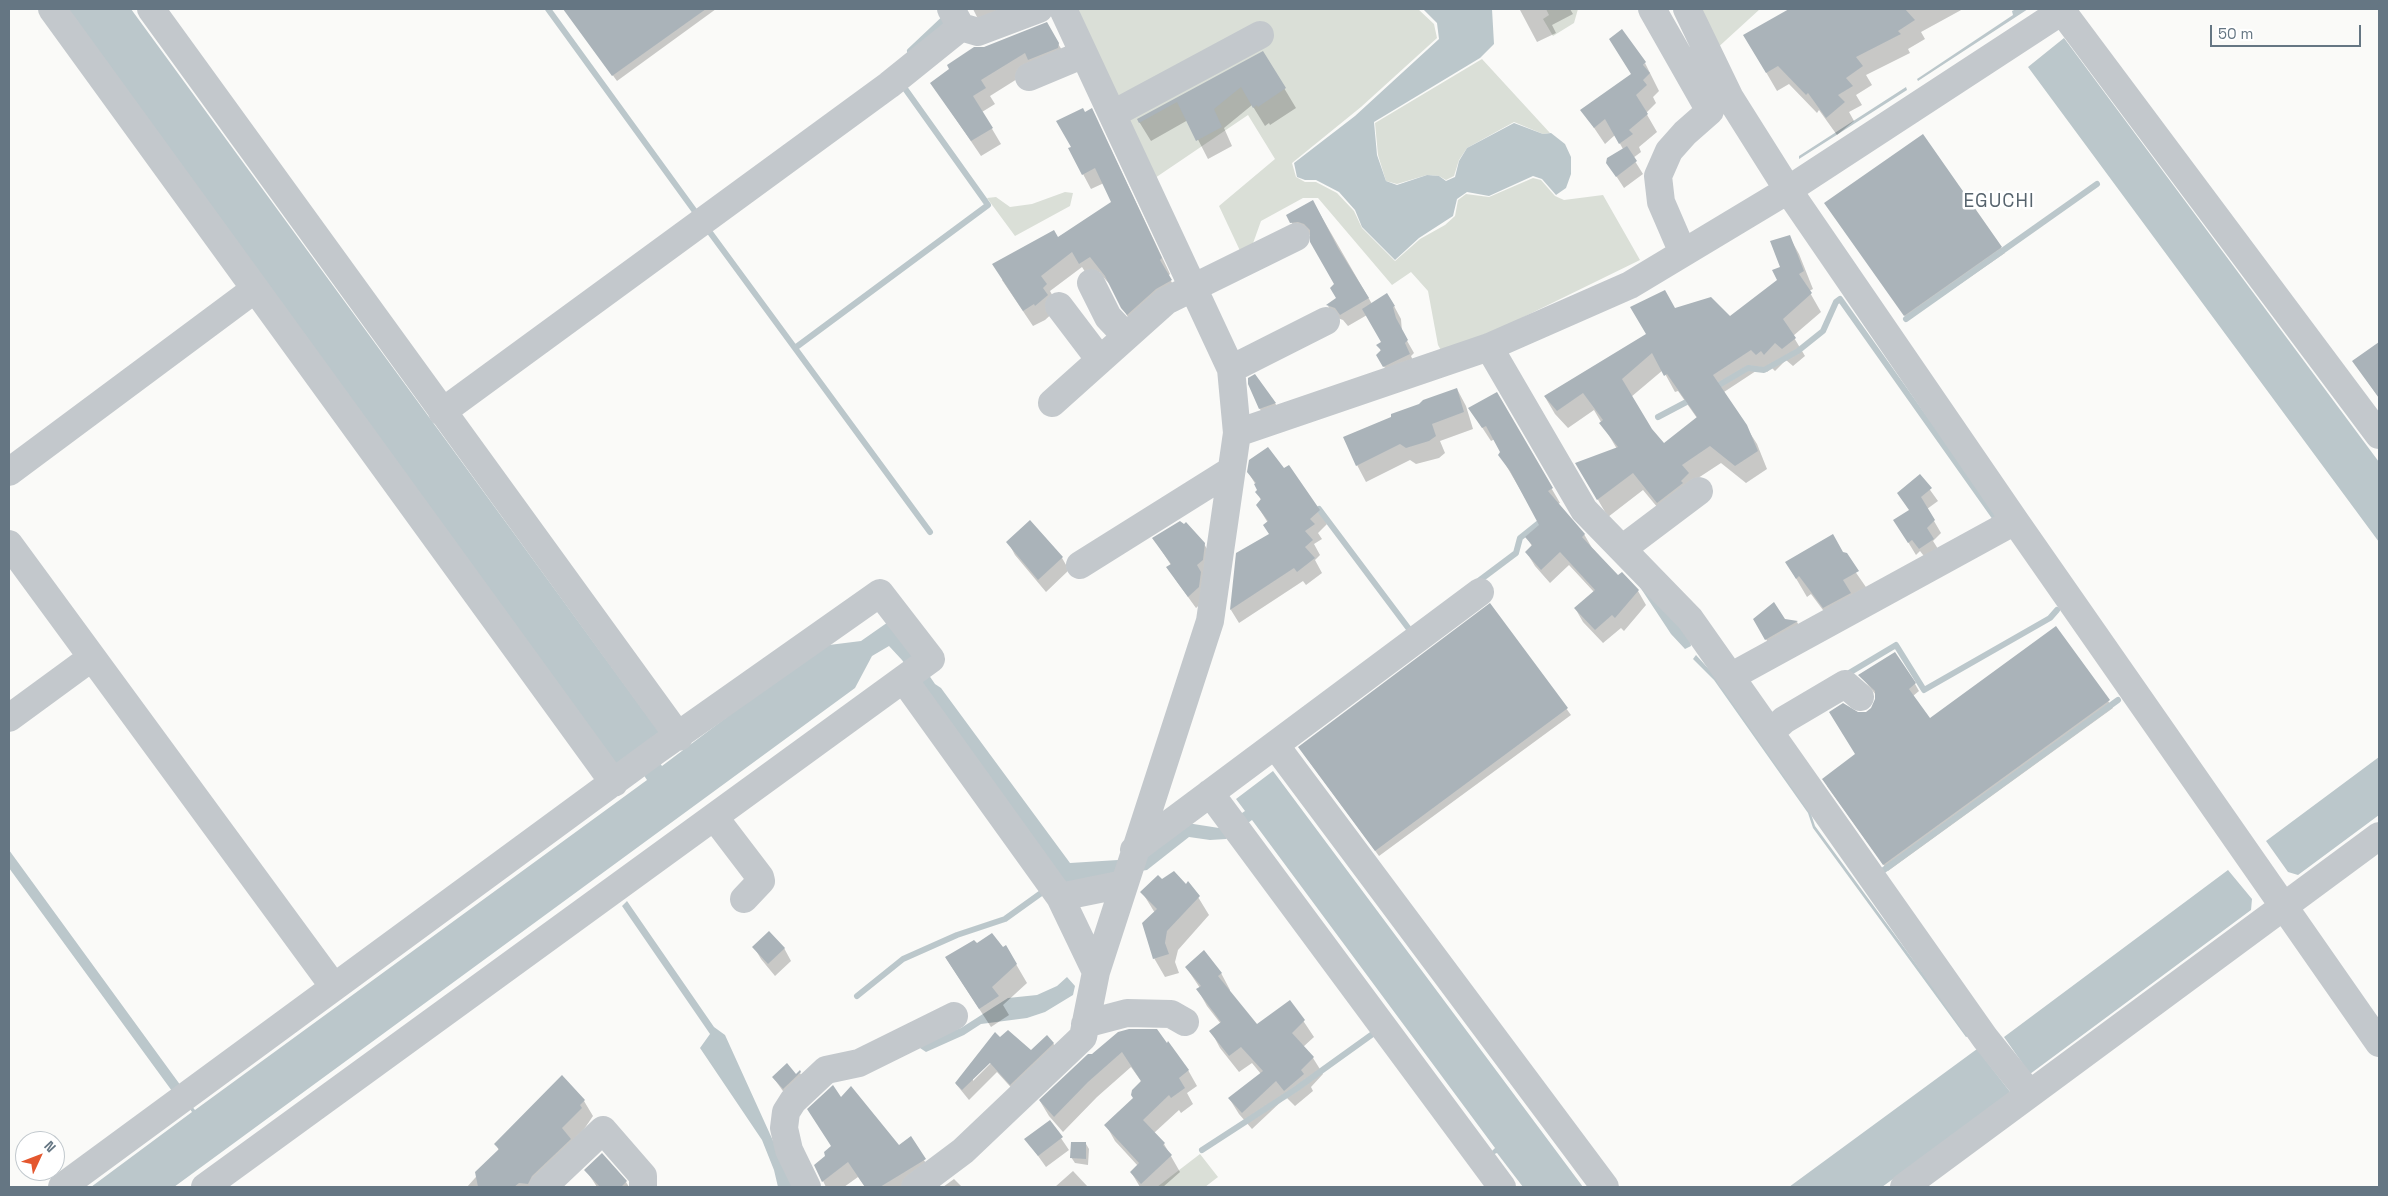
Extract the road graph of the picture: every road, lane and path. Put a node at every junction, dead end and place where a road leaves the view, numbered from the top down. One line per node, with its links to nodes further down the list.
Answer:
1 (52, 9): 18 (street)
2 (152, 9): 26 (street)
3 (1039, 9): 8 (street)
4 (1063, 9): 10 (street)
5 (1652, 9): 15 (street)
6 (1688, 9): 13 (street)
7 (2063, 10): 13 (street); 28 (street)
8 (956, 18): 26 (street)
9 (1260, 35): 12 (street)
10 (1084, 54): 11 (street); 12 (street)
11 (1029, 78)
12 (1113, 114): 17 (street)
13 (1788, 190): 15 (street); 32 (street)
14 (1296, 237): 17 (street)
15 (1683, 253): 22 (street)
16 (1091, 283): 21 (street)
17 (1193, 286): 21 (street); 24 (street)
18 (255, 289): 29 (street); 45 (street)
19 (1059, 306): 23 (street)
20 (1326, 321): 24 (street)
21 (1126, 336): 23 (street)
22 (1489, 347): 27 (street); 34 (street)
23 (1100, 360): 25 (street)
24 (1231, 369): 27 (street)
25 (1052, 403)
26 (442, 412): 43 (street)
27 (1237, 433): 30 (street)
28 (2379, 435)
29 (9, 472)
30 (1230, 472): 35 (street); 49 (street)
31 (1699, 491): 34 (street)
32 (2015, 521): 38 (street); 53 (street)
33 (9, 544): 37 (street)
34 (1622, 549): 38 (street)
35 (1080, 565)
36 (1480, 592): 44 (street)
37 (91, 658): 41 (street); 55 (street)
38 (1730, 677): 42 (street)
39 (904, 680): 43 (street); 47 (street); 51 (street)
40 (1860, 697): 42 (street)
41 (9, 718)
42 (1770, 733): 60 (street)
43 (668, 743): 45 (street)
44 (1275, 745): 46 (street); 68 (street)
45 (622, 777): 55 (street)
46 (1210, 793): 49 (street); 67 (street)
47 (715, 818): 52 (street); 62 (street)
48 (2379, 836): 53 (street)
49 (1134, 850): 50 (street)
50 (1124, 884): 51 (street); 54 (street)
51 (1060, 896): 54 (street)
52 (744, 899)
53 (2284, 906): 59 (street); 60 (street)
54 (1096, 972): 58 (street)
55 (334, 987): 61 (street)
56 (954, 1016): 65 (street)
57 (1185, 1022): 58 (street)
58 (1085, 1024): 66 (street)
59 (2379, 1043)
60 (2027, 1090): 69 (street)
61 (62, 1187)
62 (205, 1187)
63 (543, 1187): 64 (street)
64 (643, 1187)
65 (807, 1187)
66 (915, 1187)
67 (1502, 1187)
68 (1605, 1187)
69 (1904, 1187)

